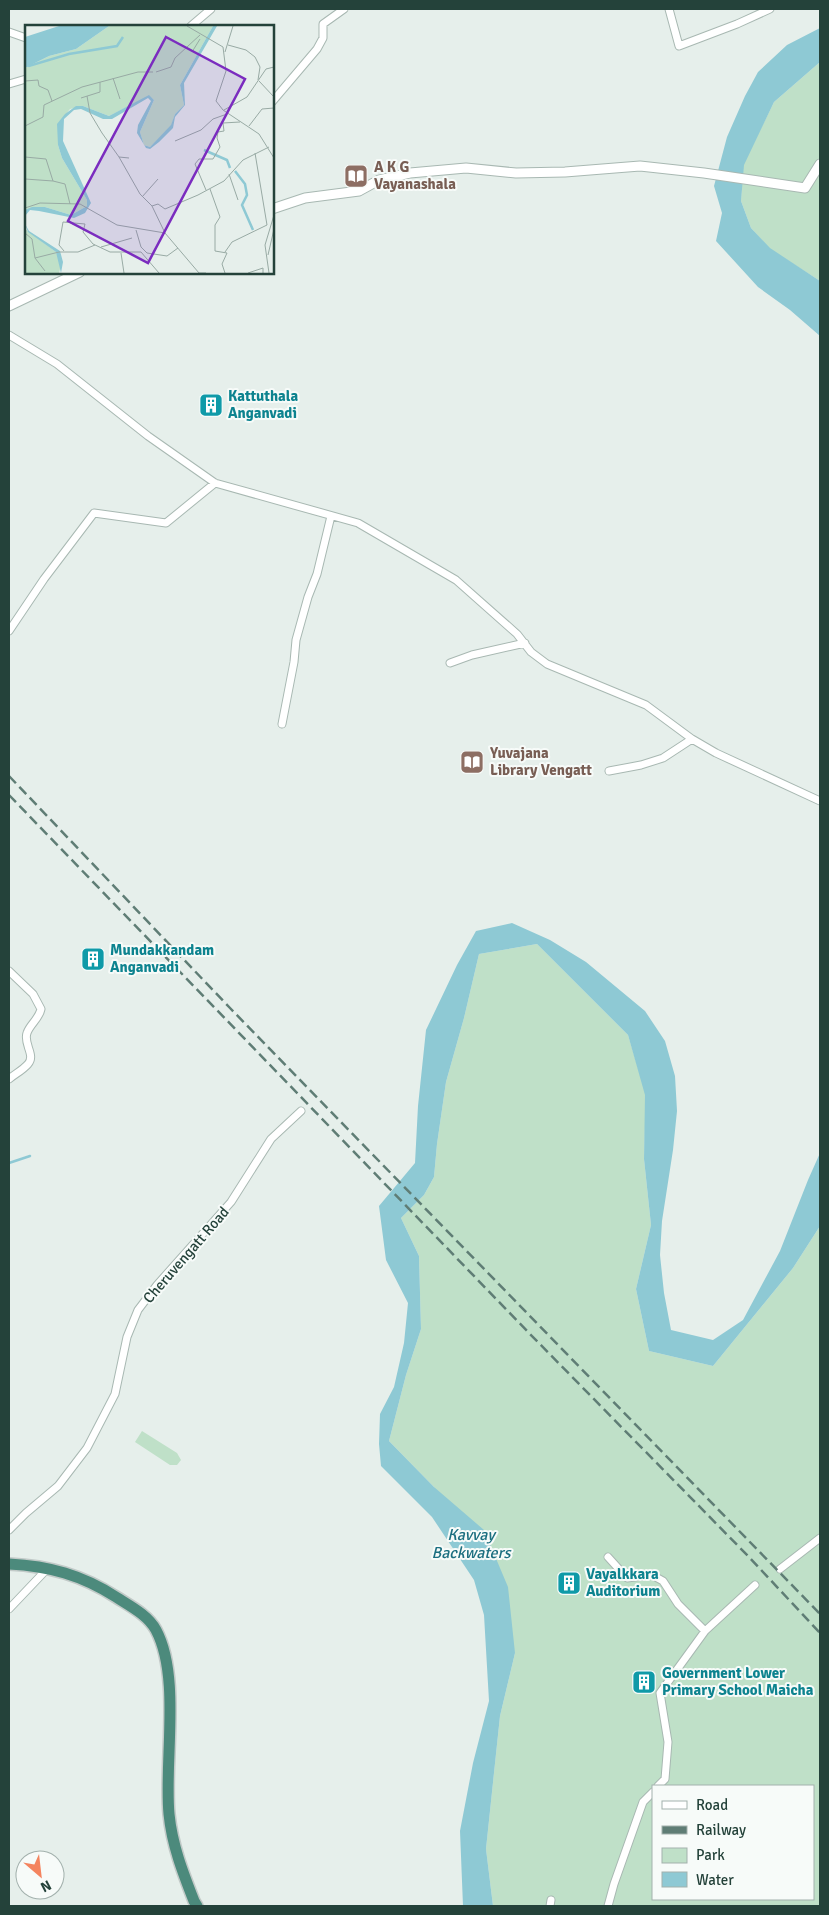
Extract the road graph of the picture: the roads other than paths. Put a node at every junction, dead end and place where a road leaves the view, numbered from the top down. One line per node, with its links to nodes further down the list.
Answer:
1 (211, 9): 5 (street)
2 (344, 9): 10 (street)
3 (669, 9): 4 (street)
4 (770, 9)
5 (192, 25)
6 (9, 32): 7 (street)
7 (25, 38)
8 (25, 79): 9 (street)
9 (9, 84)
10 (274, 100)
11 (820, 164): 12 (street)
12 (274, 208)
13 (76, 274): 14 (street)
14 (9, 306)
15 (9, 335): 16 (street)
16 (215, 483): 17 (street); 18 (street)
17 (331, 516): 19 (street); 21 (street)
18 (9, 631)
19 (525, 644): 20 (street); 22 (street)
20 (450, 663)
21 (282, 724)
22 (692, 739): 23 (street); 24 (street)
23 (609, 771)
24 (820, 801)
25 (9, 971): 26 (street)
26 (9, 1079)
27 (302, 1111): 28 (street, Cheruvengatt Road)
28 (9, 1530)
29 (820, 1538): 33 (street)
30 (608, 1557): 36 (street)
31 (9, 1564): 32 (highway)
32 (48, 1568): 35 (street); 39 (highway)
33 (780, 1569)
34 (755, 1585): 36 (street)
35 (9, 1609)
36 (704, 1631): 37 (street)
37 (659, 1785)
38 (652, 1793): 40 (street)
39 (197, 1906)
40 (608, 1906)

